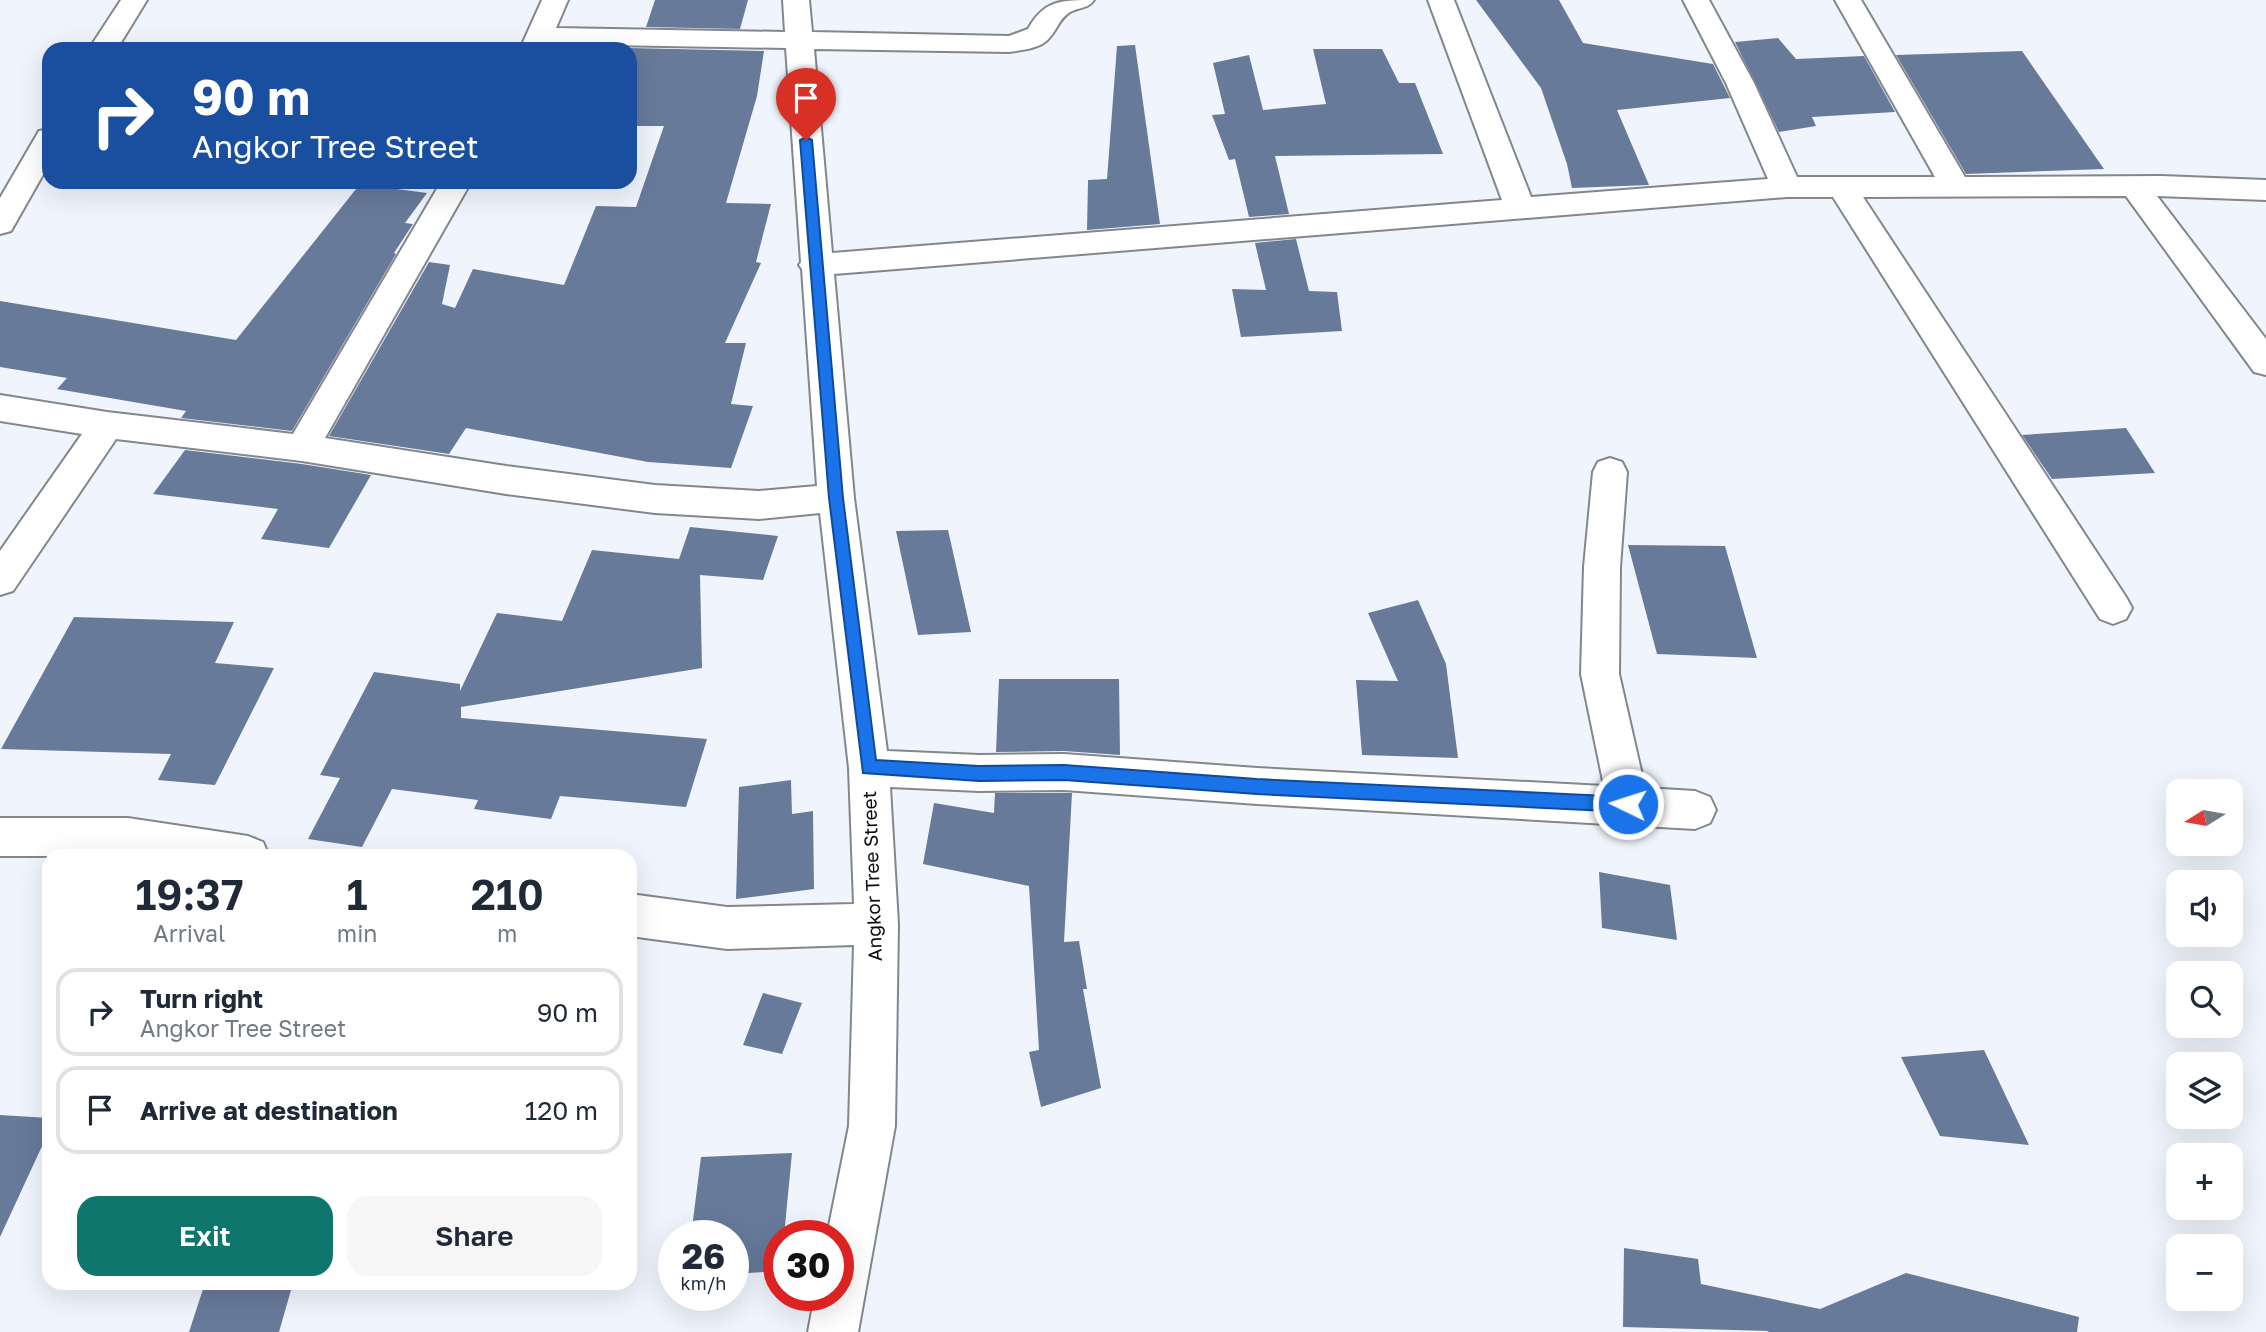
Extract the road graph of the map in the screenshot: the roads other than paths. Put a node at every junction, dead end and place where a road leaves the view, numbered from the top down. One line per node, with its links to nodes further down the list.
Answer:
1 (134, 0): 9 (street)
2 (555, 0): 10 (street)
3 (796, 0): 8 (street, Angkor Tree Street)
4 (1081, 0): 8 (street)
5 (1441, 0): 19 (street)
6 (1696, 0): 14 (street)
7 (1848, 0): 16 (street)
8 (799, 41): 11 (street); 21 (street, Angkor Tree Street)
9 (107, 42)
10 (538, 42)
11 (637, 42)
12 (42, 150): 20 (street)
13 (2134, 186): 16 (street); 18 (street); 22 (street)
14 (1787, 187): 15 (street); 19 (street)
15 (1842, 187): 16 (street); 29 (street)
16 (1955, 187)
17 (452, 189): 25 (street)
18 (2266, 190)
19 (1521, 210): 21 (street)
20 (0, 224)
21 (815, 265): 27 (street, Angkor Tree Street)
22 (2266, 363)
23 (0, 408): 24 (street)
24 (107, 425): 25 (street); 28 (street)
25 (302, 448): 27 (street)
26 (1610, 472): 31 (street)
27 (836, 498): 30 (street, Angkor Tree Street)
28 (0, 580)
29 (2113, 608)
30 (869, 768): 31 (street); 36 (street, Angkor Tree Street)
31 (1628, 804): 32 (street)
32 (1695, 810)
33 (0, 837): 34 (street)
34 (204, 849)
35 (637, 916): 36 (street)
36 (876, 923): 37 (street, Angkor Tree Street)
37 (833, 1332)

